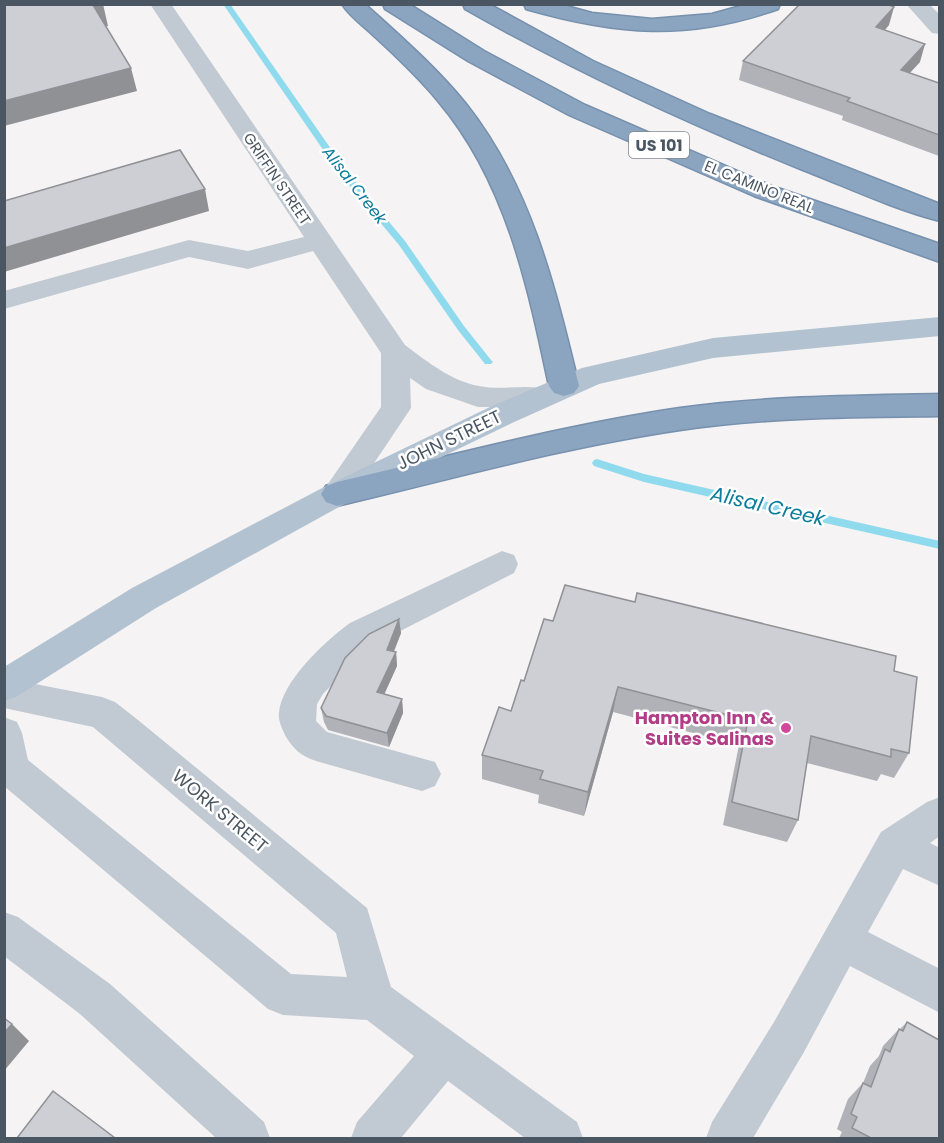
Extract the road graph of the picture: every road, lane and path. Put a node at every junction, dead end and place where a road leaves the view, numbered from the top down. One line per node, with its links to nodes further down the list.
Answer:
1 (160, 4): 10 (street, GRIFFIN STREET)
2 (352, 4): 15 (highway)
3 (393, 4): 11 (highway, EL CAMINO REAL / US 101)
4 (472, 4): 9 (highway, US 101)
5 (534, 4): 6 (highway)
6 (770, 4)
7 (916, 4): 8 (street)
8 (939, 28)
9 (939, 213)
10 (319, 241): 12 (street); 14 (street, GRIFFIN STREET)
11 (939, 254)
12 (4, 300)
13 (939, 326): 15 (main road, JOHN STREET)
14 (395, 352): 15 (street, GRIFFIN STREET); 17 (street)
15 (552, 392): 17 (main road, JOHN STREET)
16 (939, 405): 17 (highway)
17 (337, 494): 19 (main road, JOHN STREET)
18 (502, 564): 22 (street)
19 (4, 686)
20 (4, 693): 29 (street, WORK STREET)
21 (4, 733): 29 (street)
22 (422, 774)
23 (939, 814): 24 (street)
24 (895, 845): 25 (street); 27 (street)
25 (939, 868)
26 (4, 931): 31 (street)
27 (842, 940): 28 (street); 34 (street)
28 (939, 992)
29 (374, 1000): 30 (street)
30 (444, 1053): 32 (street); 33 (street)
31 (248, 1138)
32 (373, 1138)
33 (561, 1138)
34 (728, 1138)

